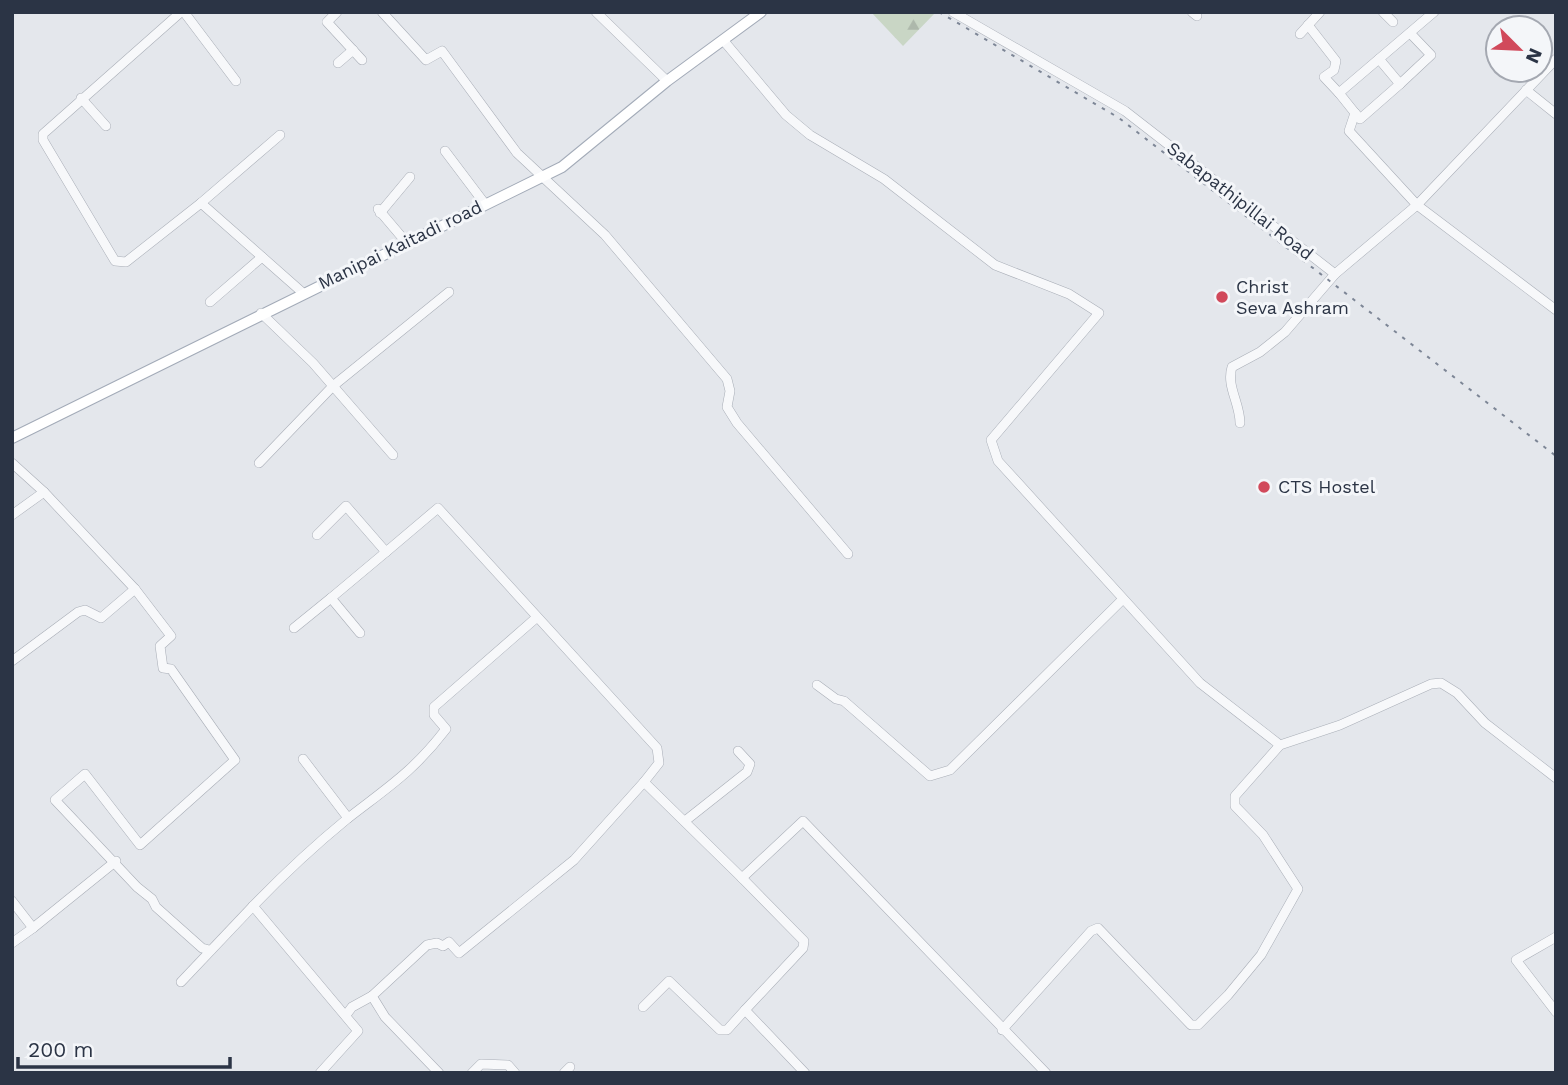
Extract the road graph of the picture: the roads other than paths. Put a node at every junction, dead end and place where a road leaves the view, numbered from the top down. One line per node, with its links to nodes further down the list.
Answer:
1 (182, 12): 10 (street); 20 (street)
2 (337, 12): 16 (street)
3 (382, 12): 32 (street)
4 (596, 12): 21 (street)
5 (761, 12): 15 (main road, Manipai Kaitadi road)
6 (953, 12): 39 (street, Sabapathipillai Road)
7 (1320, 12): 12 (street)
8 (1383, 12): 11 (street)
9 (1434, 12): 13 (street)
10 (168, 16): 26 (street)
11 (1393, 22)
12 (1307, 26): 14 (street); 25 (street)
13 (1410, 33): 18 (street); 22 (street)
14 (1300, 34)
15 (723, 40): 21 (main road, Manipai Kaitadi road); 58 (street)
16 (353, 50): 17 (street); 19 (street)
17 (362, 60)
18 (1379, 60): 22 (street); 25 (street)
19 (338, 63)
20 (236, 81)
21 (667, 81): 32 (main road, Manipai Kaitadi road)
22 (1400, 84): 27 (street)
23 (1530, 84): 24 (street)
24 (1526, 90): 28 (street); 36 (street)
25 (1339, 93): 27 (street)
26 (81, 98): 29 (street); 34 (street)
27 (1355, 113): 36 (street)
28 (1556, 114)
29 (106, 126)
30 (280, 135): 34 (street)
31 (445, 151): 35 (street)
32 (544, 175): 35 (main road, Manipai Kaitadi road); 55 (street)
33 (410, 177): 37 (street)
34 (201, 203): 38 (street)
35 (485, 204): 37 (main road, Manipai Kaitadi road)
36 (1417, 205): 39 (street); 43 (street)
37 (406, 242): 41 (main road, Manipai Kaitadi road)
38 (262, 257): 41 (street); 42 (street)
39 (1335, 274): 46 (street)
40 (449, 292): 45 (street)
41 (303, 293): 44 (main road, Manipai Kaitadi road)
42 (211, 302)
43 (1556, 310)
44 (261, 313): 45 (street); 47 (main road, Manipai Kaitadi road)
45 (333, 386): 48 (street); 50 (street)
46 (1240, 423)
47 (12, 438)
48 (393, 455)
49 (12, 463): 51 (street)
50 (259, 463)
51 (44, 492): 52 (street); 56 (street)
52 (12, 515)
53 (317, 535): 54 (street)
54 (386, 552): 57 (street); 59 (street)
55 (848, 554)
56 (135, 589): 62 (street); 71 (street)
57 (331, 598): 60 (street); 61 (street)
58 (1122, 600): 63 (street); 64 (street)
59 (536, 618): 68 (street); 69 (street)
60 (294, 628)
61 (360, 633)
62 (12, 661)
63 (817, 685)
64 (1280, 745): 67 (street); 85 (street)
65 (738, 751): 70 (street)
66 (303, 759): 69 (street)
67 (1556, 778)
68 (644, 782): 70 (street); 80 (street)
69 (348, 818): 74 (street)
70 (685, 821): 72 (street)
71 (116, 861): 75 (street); 78 (street)
72 (742, 878): 82 (street); 85 (street)
73 (12, 901): 75 (street)
74 (253, 906): 78 (street); 84 (street)
75 (33, 928): 77 (street)
76 (1556, 937): 83 (street)
77 (12, 943)
78 (209, 950): 79 (street)
79 (181, 982)
80 (372, 996): 84 (street); 87 (street)
81 (643, 1007): 82 (street)
82 (746, 1010): 90 (street)
83 (1556, 1012)
84 (346, 1015): 86 (street)
85 (1002, 1030): 91 (street)
86 (320, 1073)
87 (439, 1073)
88 (472, 1073): 89 (street)
89 (515, 1073)
90 (805, 1073)
91 (1046, 1073)

